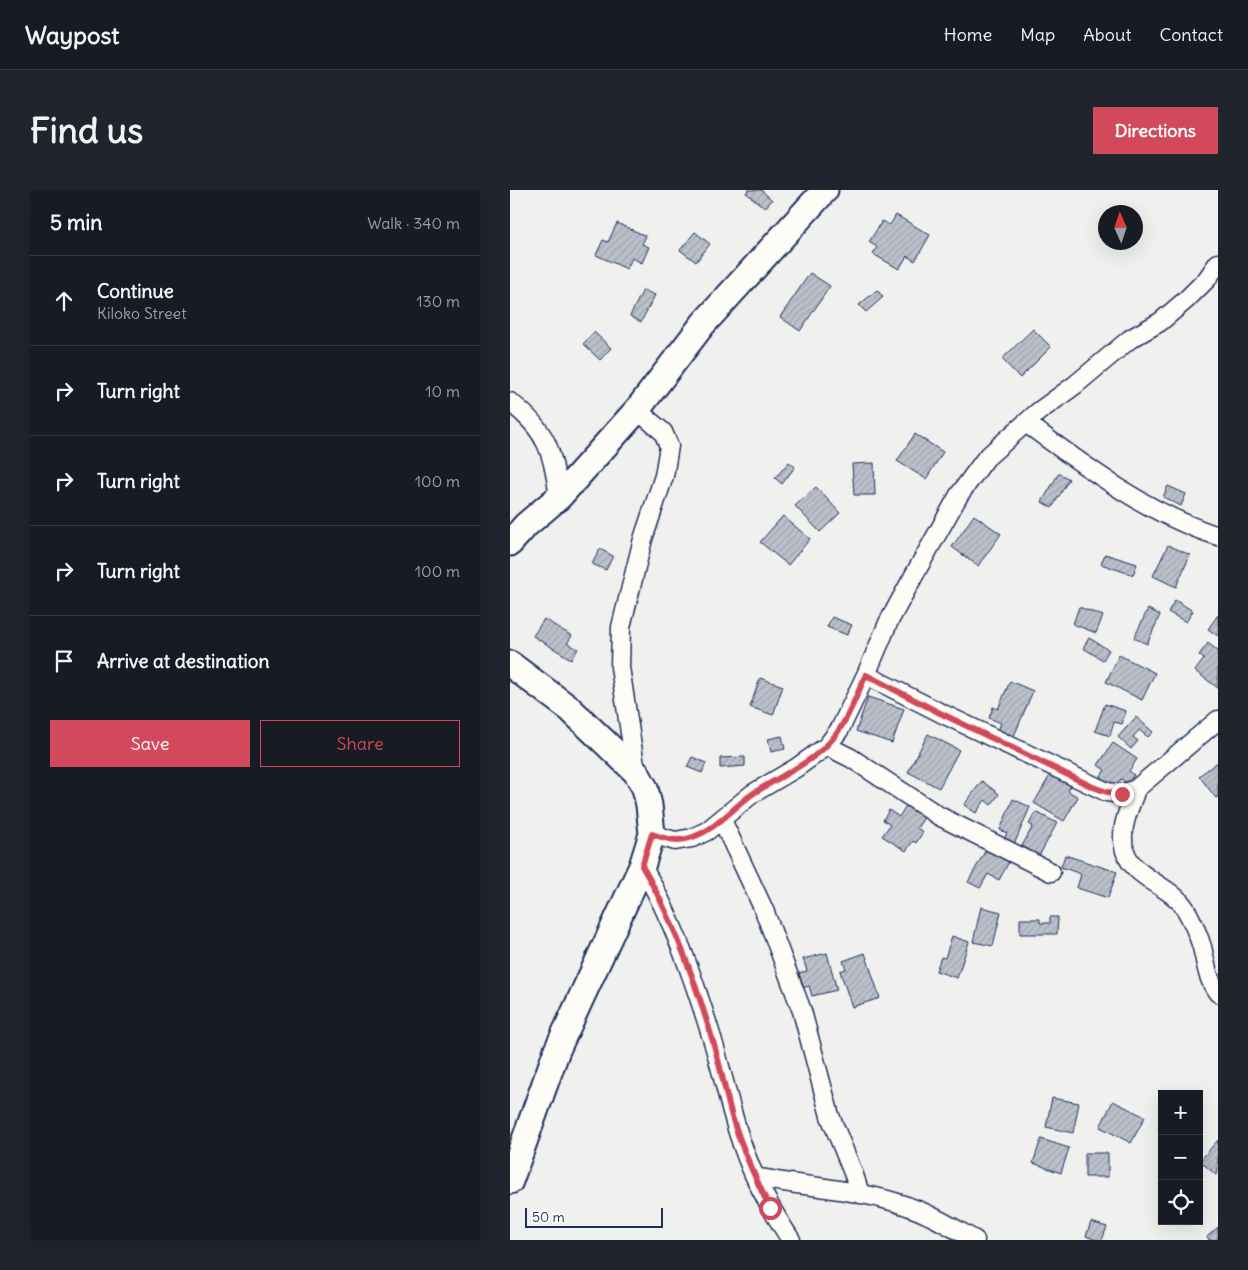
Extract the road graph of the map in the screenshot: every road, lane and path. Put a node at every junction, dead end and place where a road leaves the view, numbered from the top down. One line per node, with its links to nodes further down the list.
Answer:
1 (825, 190): 4 (main road)
2 (1218, 263): 5 (street)
3 (510, 402): 6 (street)
4 (637, 410): 6 (main road); 13 (street)
5 (1026, 423): 7 (street); 10 (street)
6 (559, 497): 8 (main road)
7 (1218, 536)
8 (510, 543)
9 (510, 664): 13 (main road)
10 (866, 675): 12 (street); 14 (street)
11 (1218, 720): 14 (street)
12 (827, 746): 15 (street); 18 (street)
13 (636, 772): 16 (main road)
14 (1136, 789): 19 (street)
15 (722, 820): 16 (street); 22 (street)
16 (652, 834): 17 (main road)
17 (642, 866): 20 (street); 21 (main road)
18 (1051, 872)
19 (1218, 993)
20 (755, 1177): 22 (street); 23 (street)
21 (510, 1181)
22 (860, 1194): 24 (street)
23 (791, 1240)
24 (975, 1240)

